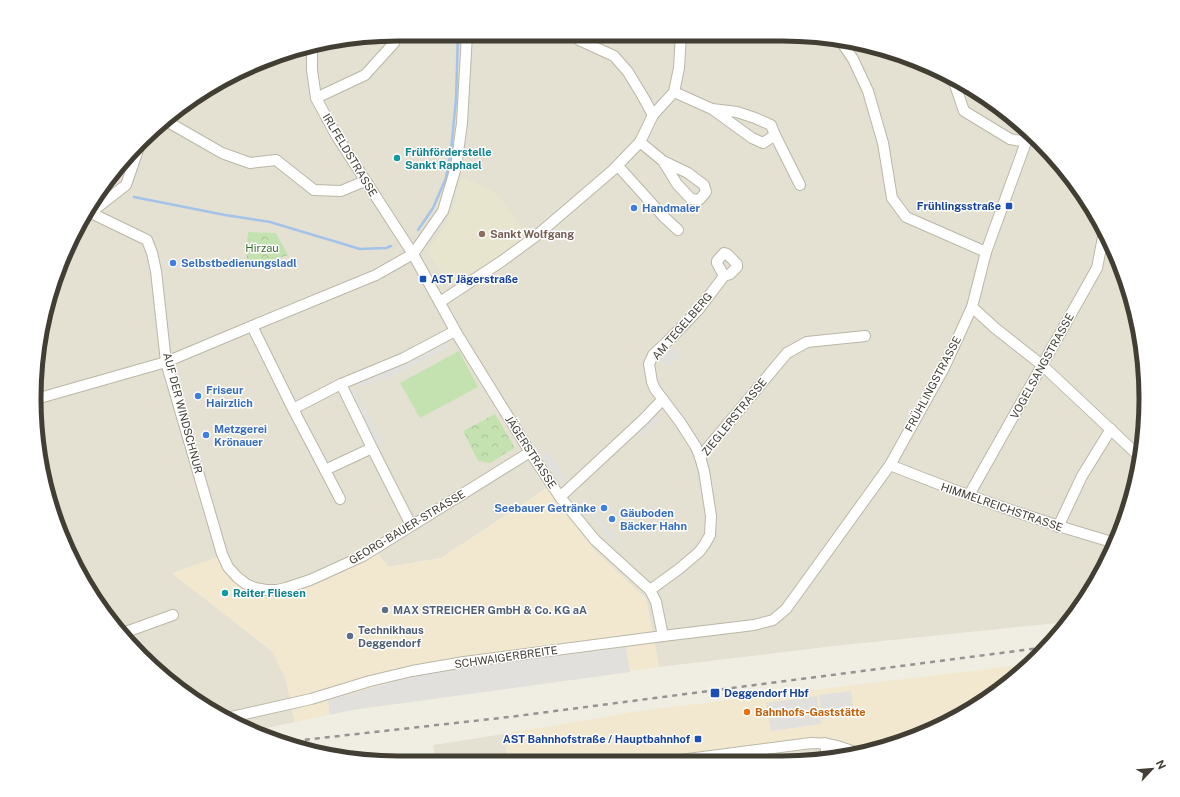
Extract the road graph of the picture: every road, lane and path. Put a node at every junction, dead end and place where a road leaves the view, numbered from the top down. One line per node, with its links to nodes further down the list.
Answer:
1 (395, 41): 9 (street)
2 (467, 41): 27 (street)
3 (581, 41): 11 (street)
4 (681, 41): 8 (street)
5 (845, 47): 26 (street)
6 (312, 52): 9 (street, IRLFELDSTRASSE)
7 (956, 87): 14 (street)
8 (674, 92): 10 (street); 11 (street)
9 (316, 98): 20 (street, IRLFELDSTRASSE)
10 (712, 109): 13 (street); 13 (street)
11 (653, 115): 16 (street)
12 (171, 124): 20 (street)
13 (775, 135): 21 (street)
14 (1026, 138)
15 (1027, 140): 26 (street, FRÜHLINGSTRASSE)
16 (640, 142): 18 (street); 19 (street)
17 (136, 157): 22 (street)
18 (663, 161)
19 (618, 166): 24 (street); 29 (street)
20 (365, 182): 27 (street, IRLFELDSTRASSE)
21 (800, 185)
22 (98, 206)
23 (93, 214): 34 (street, AUF DER WINDSCHNUR)
24 (678, 230)
25 (1102, 240): 35 (street, VOGELSANGSTRASSE)
26 (986, 252): 30 (street, FRÜHLINGSTRASSE)
27 (413, 254): 29 (street, JÄGERSTRASSE); 31 (street)
28 (724, 276): 38 (street, AM TEGELBERG)
29 (440, 302): 32 (street, JÄGERSTRASSE)
30 (972, 307): 35 (street); 45 (street, FRÜHLINGSTRASSE)
31 (252, 326): 34 (street); 39 (street)
32 (456, 331): 36 (street); 42 (street, JÄGERSTRASSE)
33 (865, 336): 44 (street, ZIEGLERSTRASSE)
34 (166, 362): 37 (street); 53 (street, AUF DER WINDSCHNUR)
35 (1042, 364): 40 (street); 47 (street, VOGELSANGSTRASSE)
36 (341, 384): 39 (street); 41 (street)
37 (41, 398)
38 (663, 399): 44 (street, AM TEGELBERG); 48 (street)
39 (293, 409): 46 (street)
40 (1111, 429): 43 (street); 51 (street)
41 (372, 448): 46 (street); 50 (street)
42 (530, 452): 48 (street, JÄGERSTRASSE); 50 (street, GEORG-BAUER-STRASSE)
43 (1135, 452)
44 (700, 456): 54 (street, ZIEGLERSTRASSE)
45 (890, 465): 47 (street, HIMMELREICHSTRASSE); 55 (street, FRÜHLINGSTRASSE)
46 (325, 470): 49 (street)
47 (969, 495): 51 (street, HIMMELREICHSTRASSE)
48 (560, 497): 54 (street, JÄGERSTRASSE)
49 (340, 499)
50 (411, 525): 53 (street, GEORG-BAUER-STRASSE)
51 (1058, 527): 52 (street, HIMMELREICHSTRASSE)
52 (1109, 541)
53 (222, 554)
54 (650, 590): 58 (street, JÄGERSTRASSE)
55 (786, 609): 58 (street, SCHWAIGERBREITE)
56 (173, 615): 57 (street)
57 (128, 631)
58 (663, 636): 59 (street, SCHWAIGERBREITE)
59 (235, 716)
60 (825, 743): 61 (street); 62 (street); 63 (street)
61 (848, 750)
62 (826, 753)
63 (710, 756)

